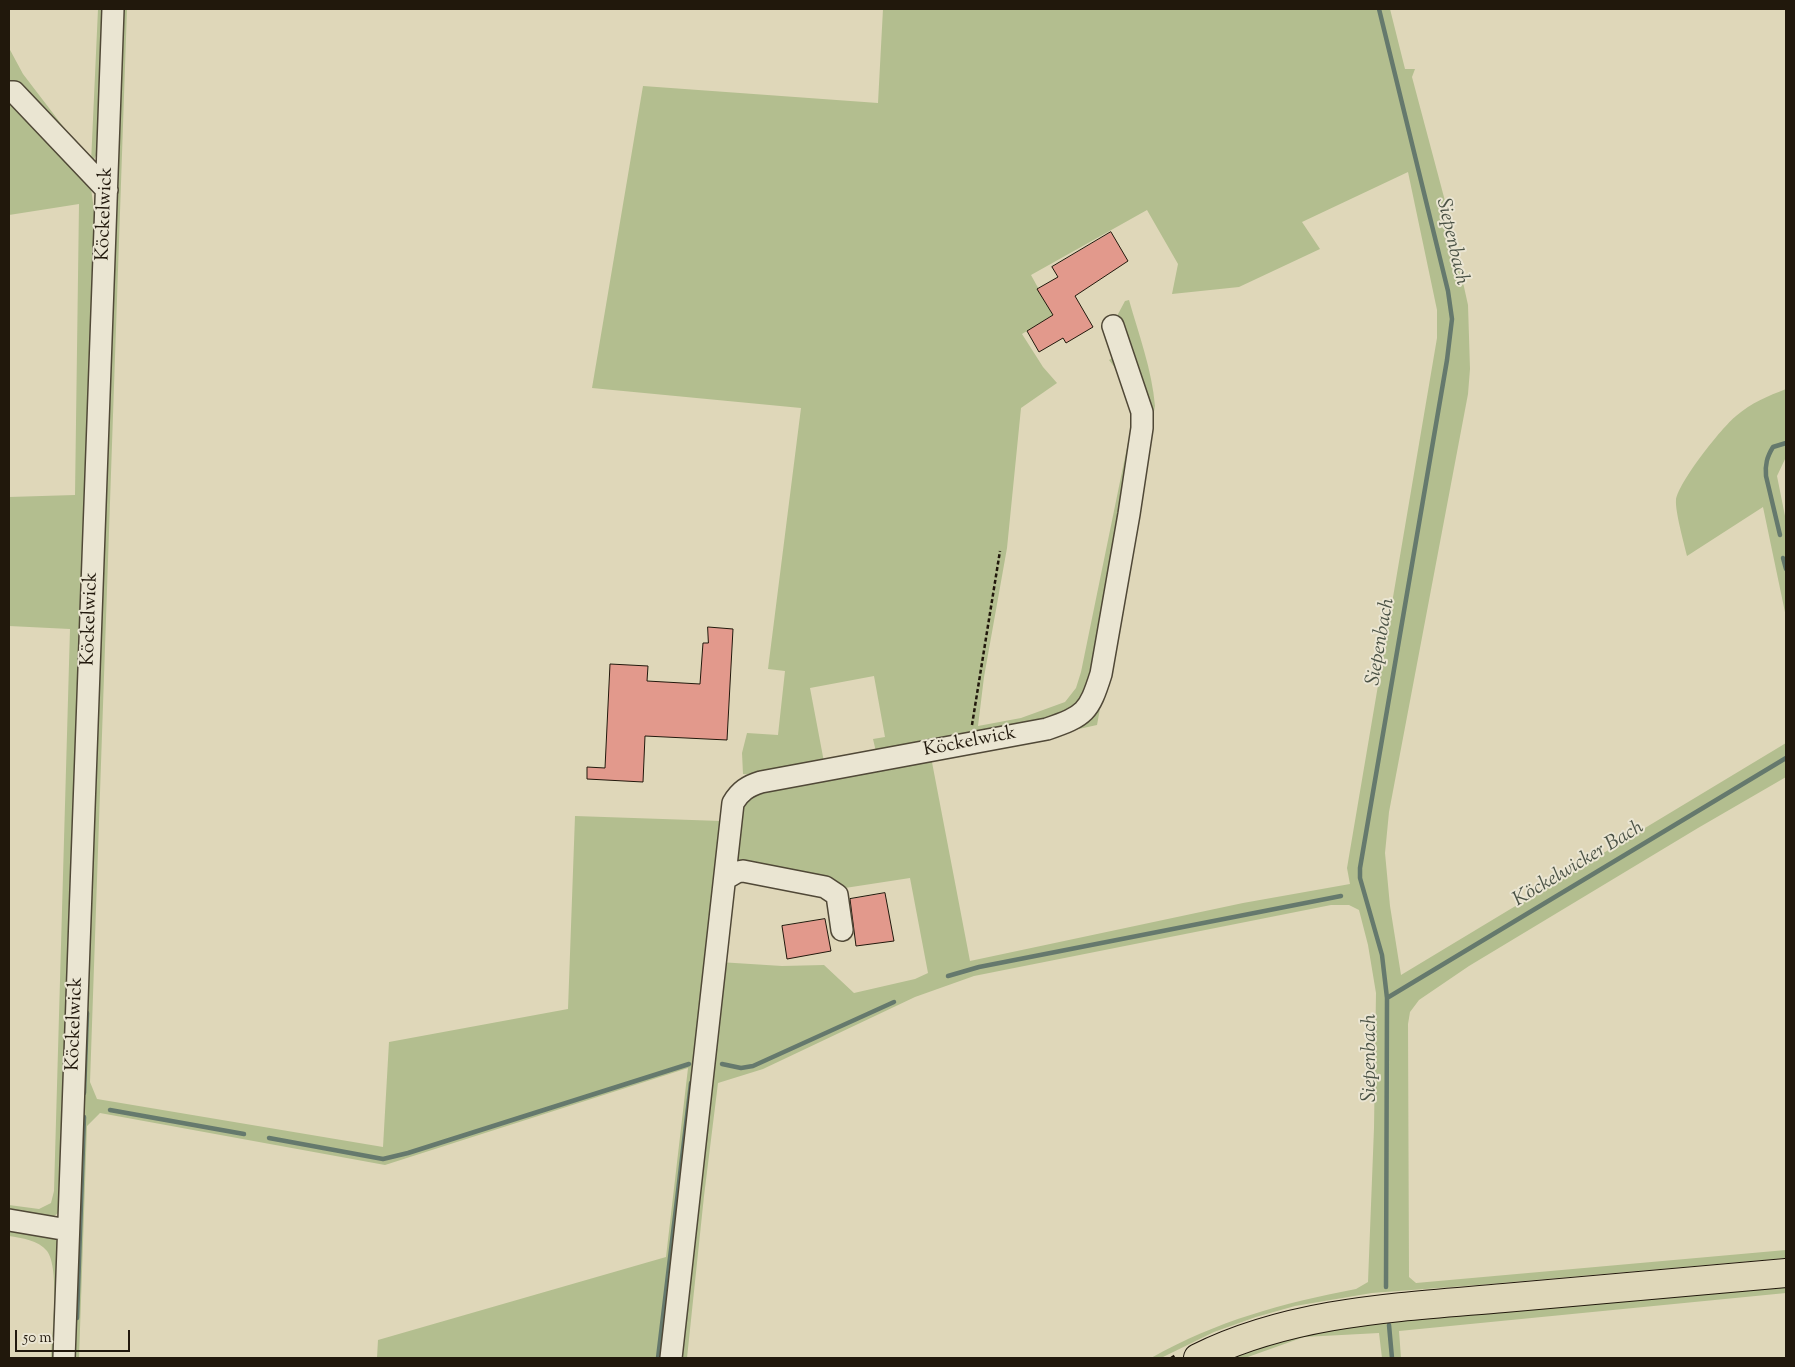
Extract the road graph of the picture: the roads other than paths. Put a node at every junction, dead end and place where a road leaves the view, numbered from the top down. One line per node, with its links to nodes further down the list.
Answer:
1 (113, 9): 3 (street, Köckelwick)
2 (10, 86): 3 (street)
3 (107, 190): 8 (street, Köckelwick)
4 (1113, 326): 5 (street, Köckelwick)
5 (724, 880): 6 (street); 11 (street, Köckelwick)
6 (842, 930)
7 (9, 1220): 8 (street)
8 (68, 1230): 10 (street, Köckelwick)
9 (1786, 1273): 12 (main road)
10 (64, 1358)
11 (671, 1358)
12 (1198, 1358)

